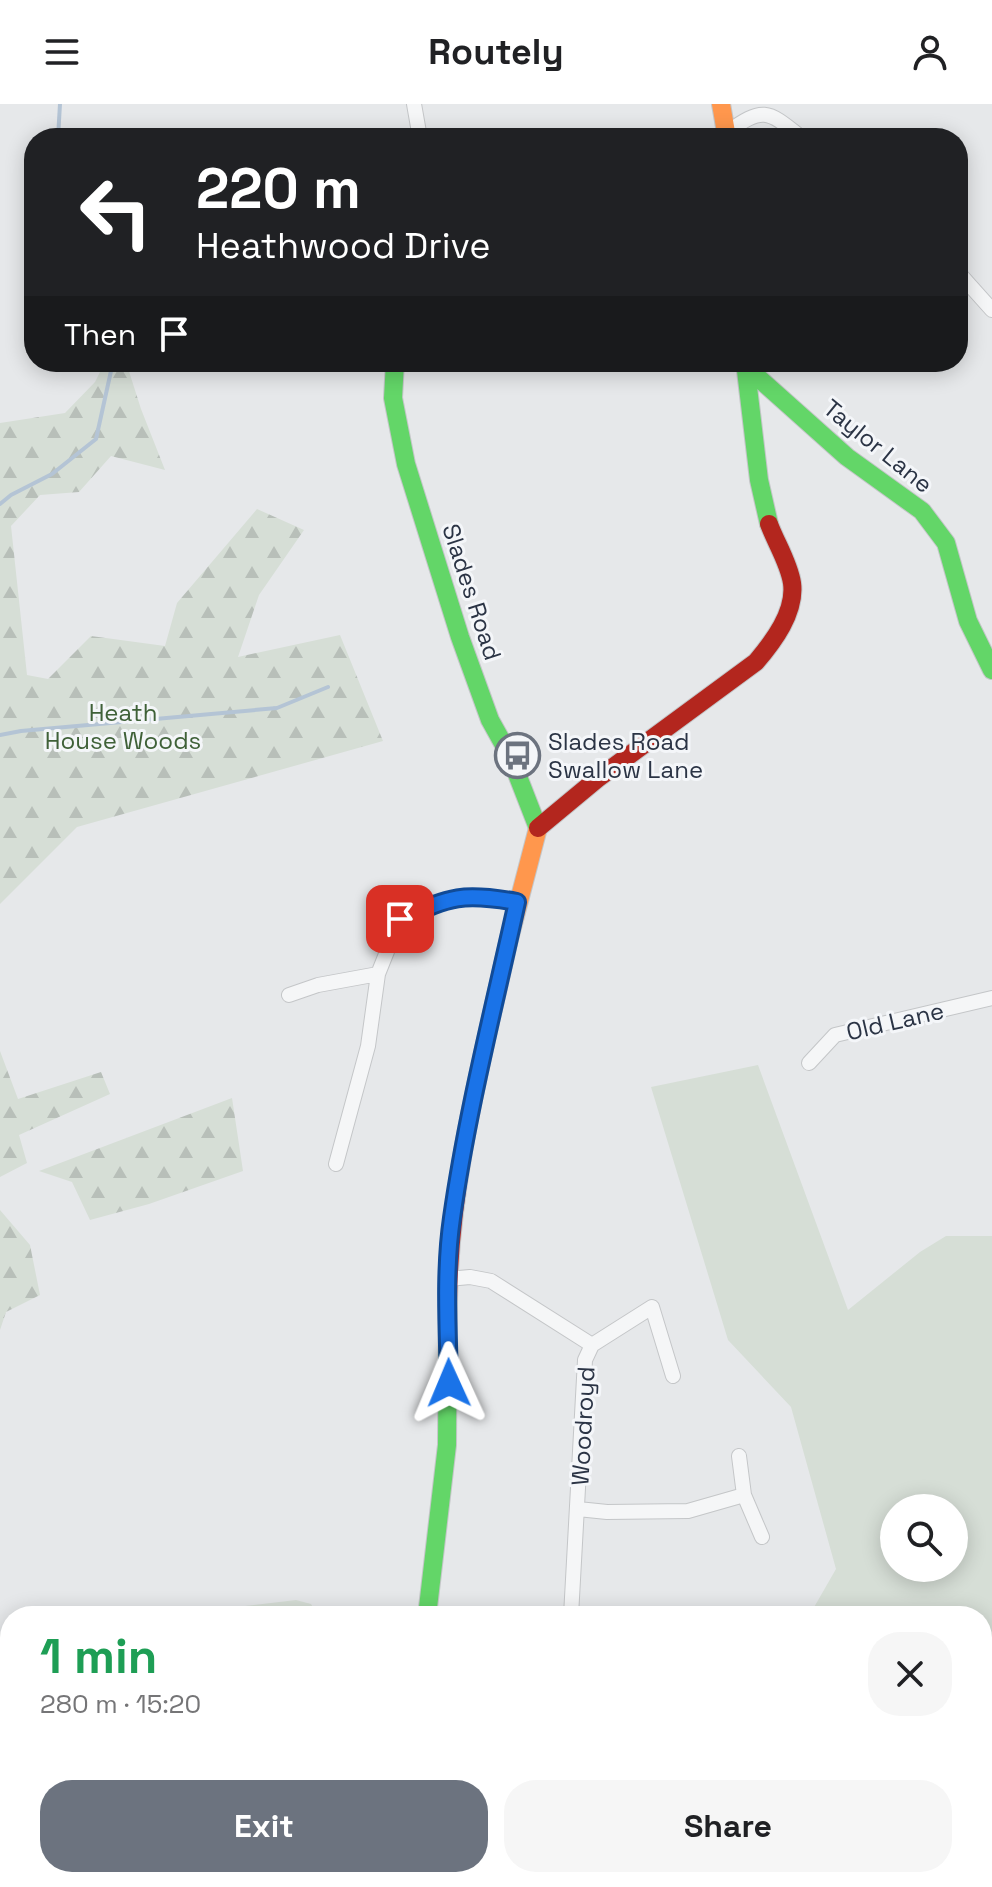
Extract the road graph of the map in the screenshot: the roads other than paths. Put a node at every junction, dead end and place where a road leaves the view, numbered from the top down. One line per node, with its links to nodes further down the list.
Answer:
1 (414, 104): 3 (street)
2 (721, 104): 4 (street)
3 (418, 128)
4 (725, 128)
5 (735, 128): 6 (street)
6 (790, 128)
7 (968, 283): 8 (street)
8 (992, 310)
9 (394, 372): 13 (street, Slades Road)
10 (746, 372): 13 (street)
11 (754, 372): 12 (street, Taylor Lane)
12 (992, 670)
13 (538, 828): 14 (street)
14 (517, 902): 15 (street); 20 (street)
15 (378, 974): 16 (street); 19 (street)
16 (289, 995)
17 (992, 998): 18 (street, Old Lane)
18 (809, 1063)
19 (336, 1164)
20 (448, 1279): 21 (street, Woodroyd); 27 (street)
21 (592, 1345): 22 (street, Woodroyd); 25 (street, Woodroyd)
22 (673, 1376)
23 (739, 1456): 24 (street)
24 (744, 1495): 25 (street, Woodroyd); 26 (street)
25 (578, 1509): 28 (street, Woodroyd)
26 (762, 1537)
27 (428, 1606)
28 (572, 1606)

